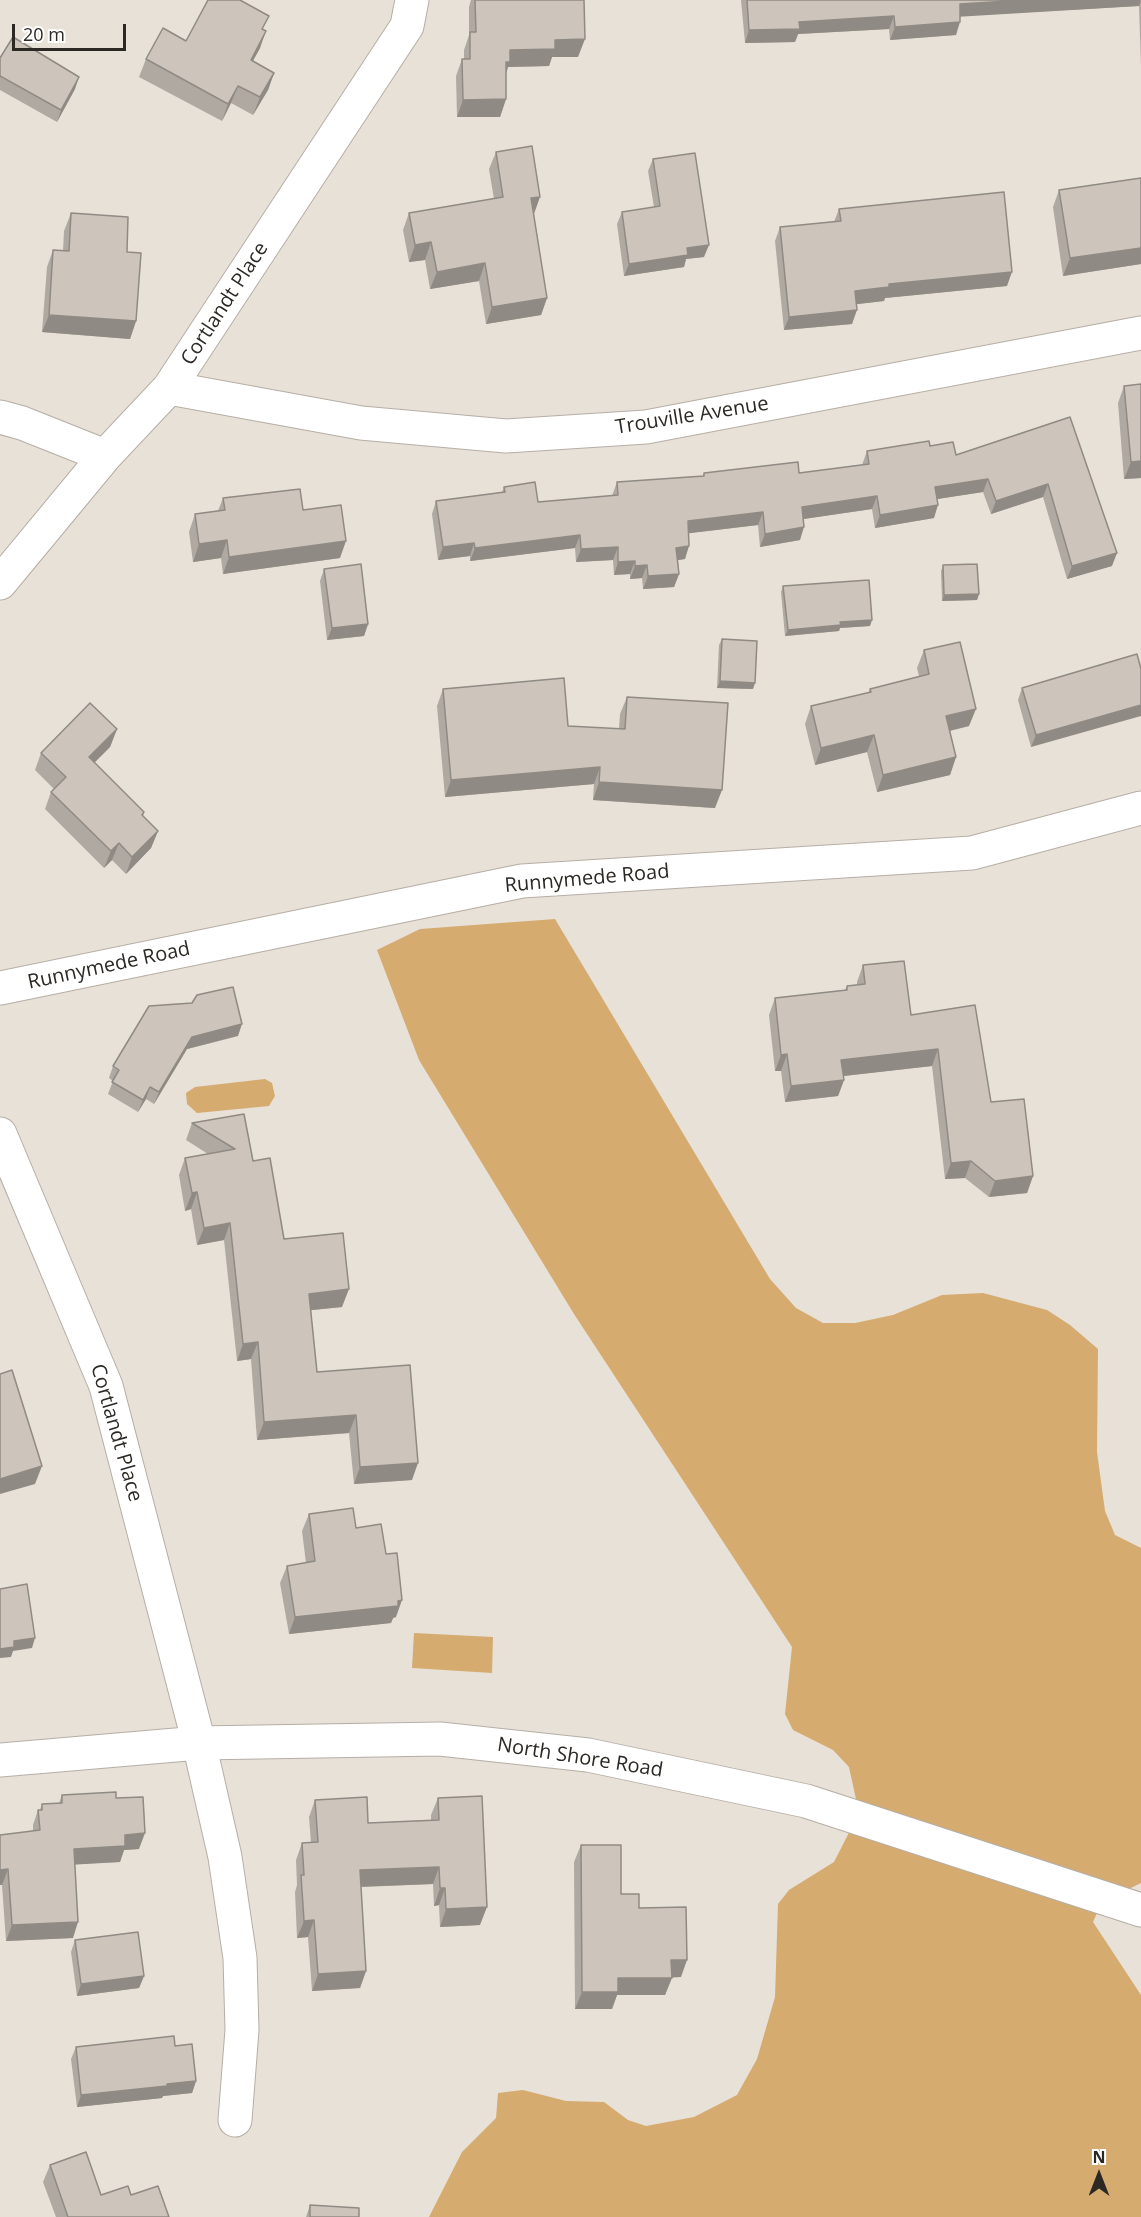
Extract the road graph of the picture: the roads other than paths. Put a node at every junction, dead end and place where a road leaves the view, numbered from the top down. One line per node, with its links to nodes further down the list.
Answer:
1 (412, 0): 3 (street, Cortlandt Place)
2 (1141, 333): 3 (street, Trouville Avenue)
3 (169, 388): 5 (street, Cortlandt Place)
4 (0, 417): 5 (street)
5 (105, 456): 6 (street, Cortlandt Place)
6 (0, 583)
7 (1141, 808): 8 (street, Runnymede Road)
8 (0, 988)
9 (0, 1134): 10 (street, Cortlandt Place)
10 (199, 1743): 11 (street, North Shore Road); 12 (street, North Shore Road); 13 (street, Cortlandt Place)
11 (0, 1760)
12 (1141, 1910)
13 (235, 2120)

